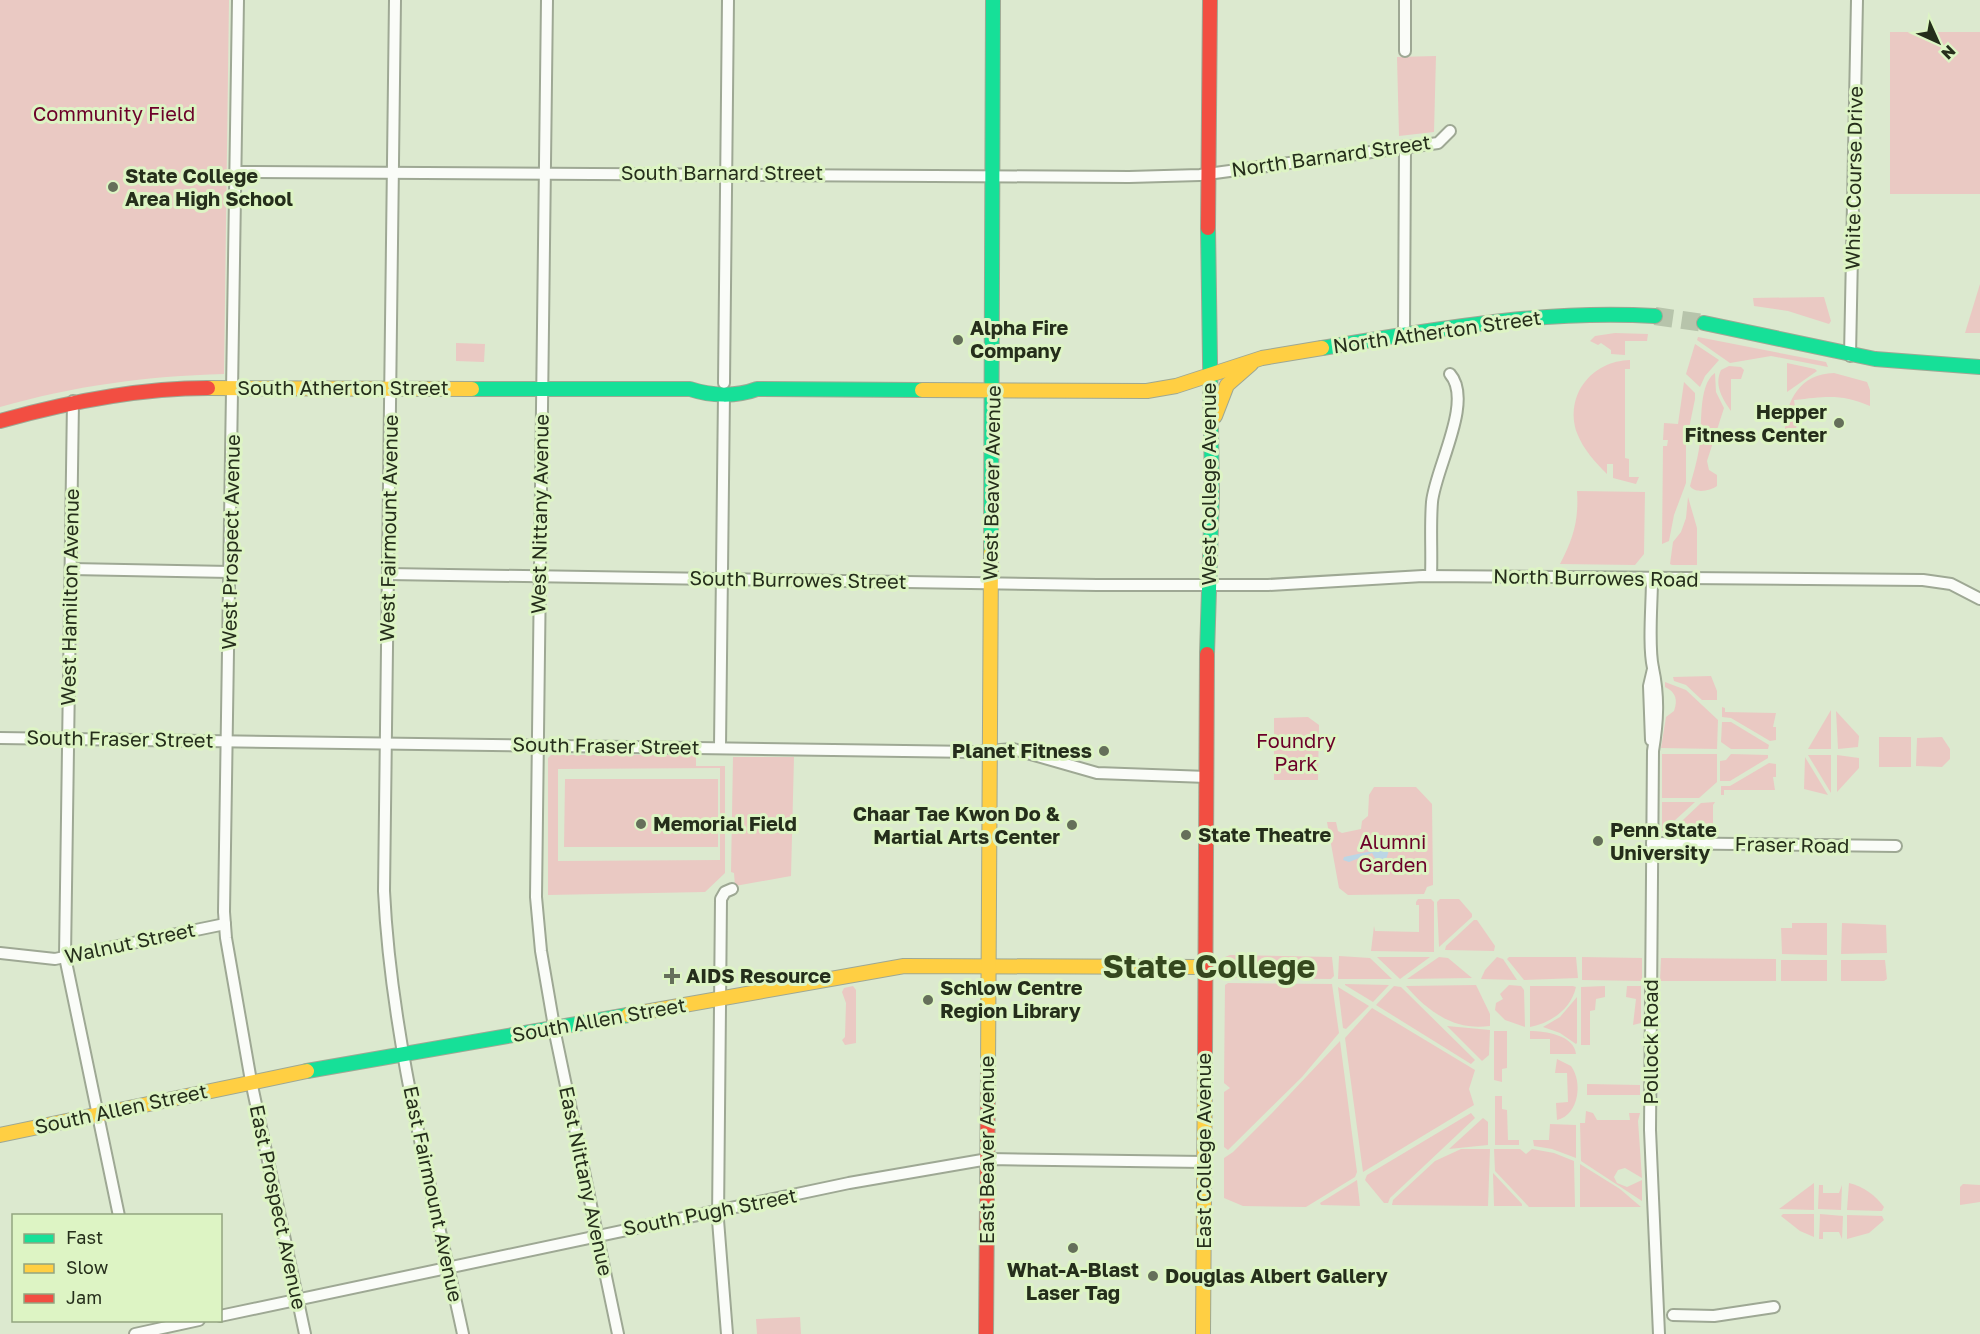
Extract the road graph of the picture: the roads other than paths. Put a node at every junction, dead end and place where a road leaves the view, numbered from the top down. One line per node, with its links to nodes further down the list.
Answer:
1 (238, 0): 12 (street, West Prospect Avenue)
2 (395, 0): 13 (street, West Fairmount Avenue)
3 (547, 0): 14 (street, West Nittany Avenue)
4 (728, 0): 15 (street)
5 (993, 0): 17 (main road, West Beaver Avenue)
6 (1210, 0): 16 (main road, West College Avenue)
7 (1405, 0): 9 (street)
8 (1857, 0): 21 (street, White Course Drive)
9 (1405, 51)
10 (1450, 132): 11 (street, North Barnard Street)
11 (1405, 146): 16 (street, North Barnard Street); 20 (street)
12 (235, 172): 13 (street, South Barnard Street); 26 (street, West Prospect Avenue)
13 (393, 172): 14 (street, South Barnard Street); 28 (street, West Fairmount Avenue)
14 (544, 173): 15 (street, South Barnard Street); 29 (street, West Nittany Avenue)
15 (726, 173): 17 (street, South Barnard Street); 27 (street)
16 (1209, 174): 17 (street, South Barnard Street); 24 (main road, West College Avenue)
17 (993, 175): 30 (main road, West Beaver Avenue)
18 (1655, 316): 20 (main road, North Atherton Street)
19 (1704, 323): 21 (main road)
20 (1404, 335): 22 (main road, North Atherton Street)
21 (1850, 356): 23 (main road)
22 (1262, 358): 24 (main road, North Atherton Street); 33 (main road)
23 (1980, 368)
24 (1216, 371): 30 (main road, South Atherton Street); 33 (main road, West College Avenue)
25 (1450, 374): 38 (street)
26 (233, 388): 28 (main road, South Atherton Street); 31 (main road, South Atherton Street); 35 (street, West Prospect Avenue)
27 (724, 388): 29 (main road, South Atherton Street); 30 (main road, South Atherton Street); 39 (street)
28 (390, 389): 29 (main road, South Atherton Street); 36 (street, West Fairmount Avenue)
29 (542, 389): 37 (street, West Nittany Avenue)
30 (993, 390): 41 (main road, West Beaver Avenue)
31 (73, 401): 32 (main road, South Atherton Street); 34 (street, West Hamilton Avenue)
32 (0, 421)
33 (1211, 432): 42 (main road, West College Avenue)
34 (71, 569): 35 (street); 45 (street, West Hamilton Avenue)
35 (230, 572): 46 (street, West Prospect Avenue)
36 (388, 574): 37 (street, South Burrowes Street); 47 (street, West Fairmount Avenue)
37 (539, 576): 39 (street, South Burrowes Street); 48 (street, West Nittany Avenue)
38 (1431, 576): 40 (street, North Burrowes Road); 42 (street, North Burrowes Road)
39 (722, 579): 41 (street, South Burrowes Street); 49 (street)
40 (1652, 579): 43 (street, North Burrowes Road); 52 (street, Pollock Road)
41 (990, 584): 42 (street, South Burrowes Street); 50 (main road, West Beaver Avenue)
42 (1208, 585): 51 (main road, West College Avenue)
43 (1980, 599)
44 (0, 738): 45 (street, South Fraser Street)
45 (68, 739): 46 (street, South Fraser Street); 57 (street, West Hamilton Avenue)
46 (228, 740): 47 (street, South Fraser Street); 55 (street, West Prospect Avenue)
47 (386, 743): 48 (street, South Fraser Street); 62 (street, West Fairmount Avenue)
48 (537, 745): 49 (street, South Fraser Street); 61 (street, West Nittany Avenue)
49 (720, 747): 50 (street, South Fraser Street)
50 (991, 750): 51 (street, South Fraser Street); 58 (main road, West Beaver Avenue)
51 (1208, 777): 59 (main road, West College Avenue)
52 (1652, 843): 53 (street, Fraser Road); 84 (street, Pollock Road)
53 (1896, 846)
54 (732, 888): 60 (street)
55 (225, 924): 57 (street, Walnut Street); 63 (street, West Prospect Avenue)
56 (0, 953): 57 (street, Walnut Street)
57 (65, 957): 64 (street, West Hamilton Avenue)
58 (989, 966): 59 (main road, South Allen Street); 60 (main road, South Allen Street); 66 (main road, East Beaver Avenue)
59 (1204, 967): 67 (main road, East College Avenue)
60 (719, 999): 61 (main road, South Allen Street); 68 (street)
61 (554, 1027): 62 (main road, South Allen Street); 70 (street, East Nittany Avenue)
62 (404, 1054): 63 (main road, South Allen Street); 71 (street, East Fairmount Avenue)
63 (252, 1081): 64 (main road, South Allen Street); 72 (street, East Prospect Avenue)
64 (97, 1114): 65 (main road, South Allen Street); 69 (street, West Hamilton Avenue)
65 (0, 1135)
66 (988, 1159): 67 (street, South Pugh Street); 68 (street, South Pugh Street); 82 (main road, East Beaver Avenue)
67 (1204, 1162): 83 (main road, East College Avenue)
68 (718, 1211): 70 (street, South Pugh Street); 81 (street)
69 (118, 1214)
70 (597, 1235): 71 (street, South Pugh Street); 80 (street, East Nittany Avenue)
71 (448, 1266): 72 (street, South Pugh Street); 79 (street, East Fairmount Avenue)
72 (297, 1299): 75 (street, South Pugh Street); 78 (street, East Prospect Avenue)
73 (1774, 1307): 74 (street)
74 (1673, 1315)
75 (222, 1316)
76 (190, 1322): 77 (street)
77 (141, 1333)
78 (305, 1334)
79 (463, 1334)
80 (618, 1334)
81 (727, 1334)
82 (986, 1334)
83 (1203, 1334)
84 (1659, 1334)

